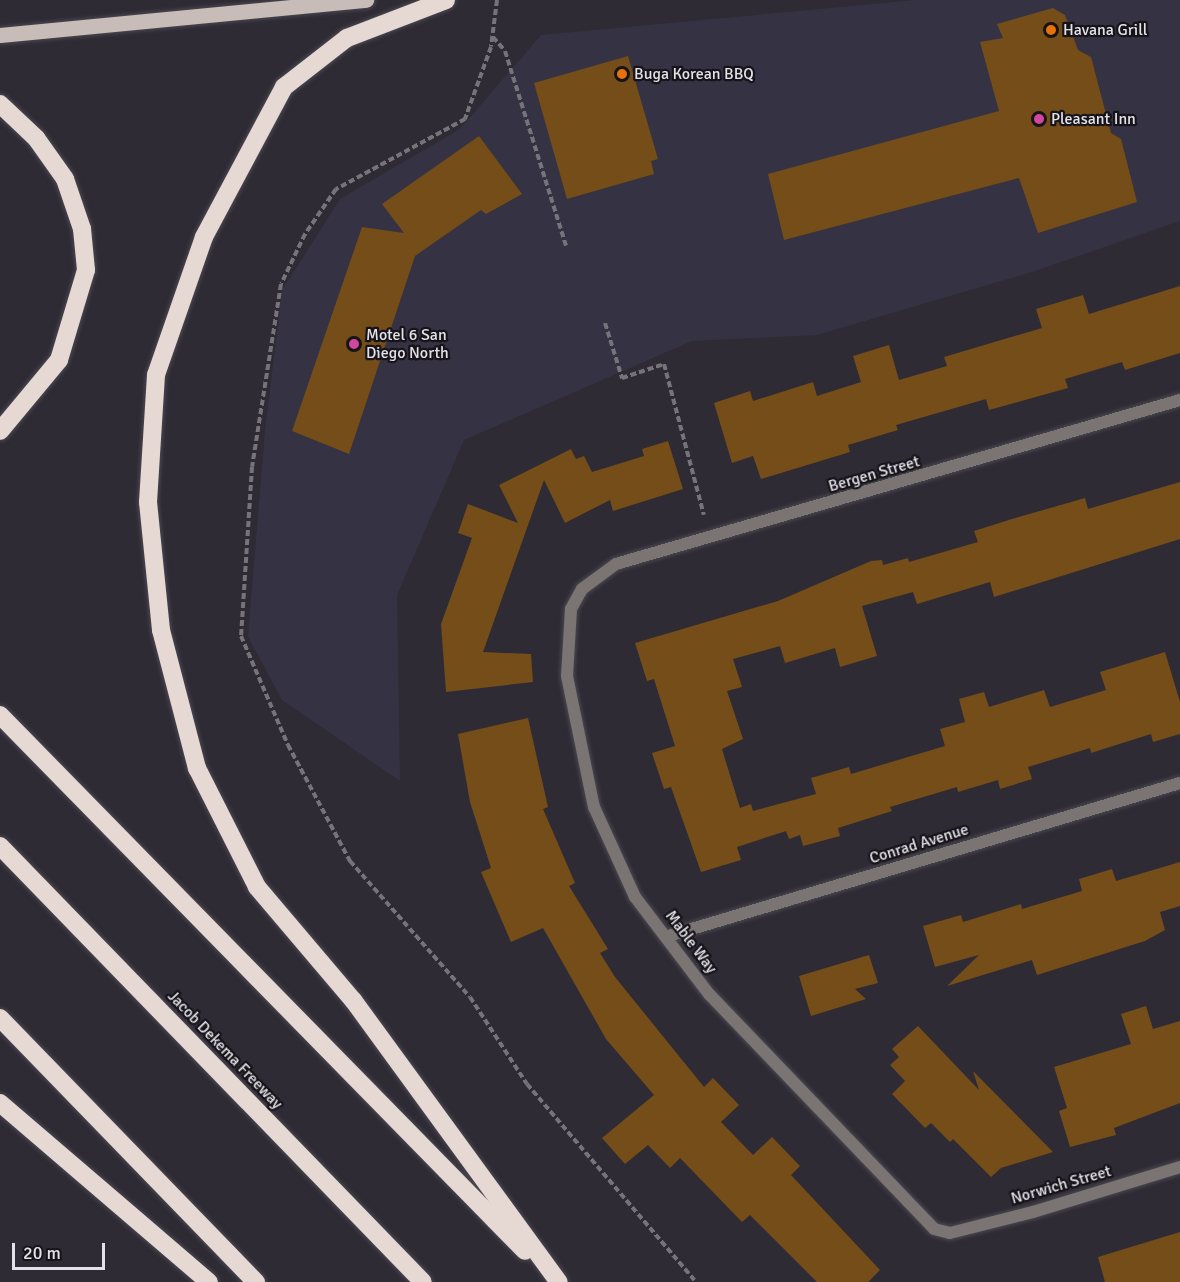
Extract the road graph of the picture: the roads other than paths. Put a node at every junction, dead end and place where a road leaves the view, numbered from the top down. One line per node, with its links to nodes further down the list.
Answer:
1 (366, 0): 3 (main road)
2 (446, 0): 19 (highway)
3 (0, 34)
4 (0, 104): 6 (highway)
5 (1180, 400): 7 (street, Bergen Street)
6 (0, 432)
7 (582, 589): 11 (street, Mable Way)
8 (0, 716): 19 (highway)
9 (1180, 783): 11 (street, Conrad Avenue)
10 (0, 846): 18 (highway, Jacob Dekema Freeway)
11 (668, 936): 15 (street, Mable Way)
12 (0, 1018): 17 (highway)
13 (0, 1103): 16 (highway)
14 (1180, 1167): 15 (street, Norwich Street)
15 (950, 1233)
16 (209, 1282)
17 (256, 1282)
18 (423, 1282)
19 (557, 1282)

